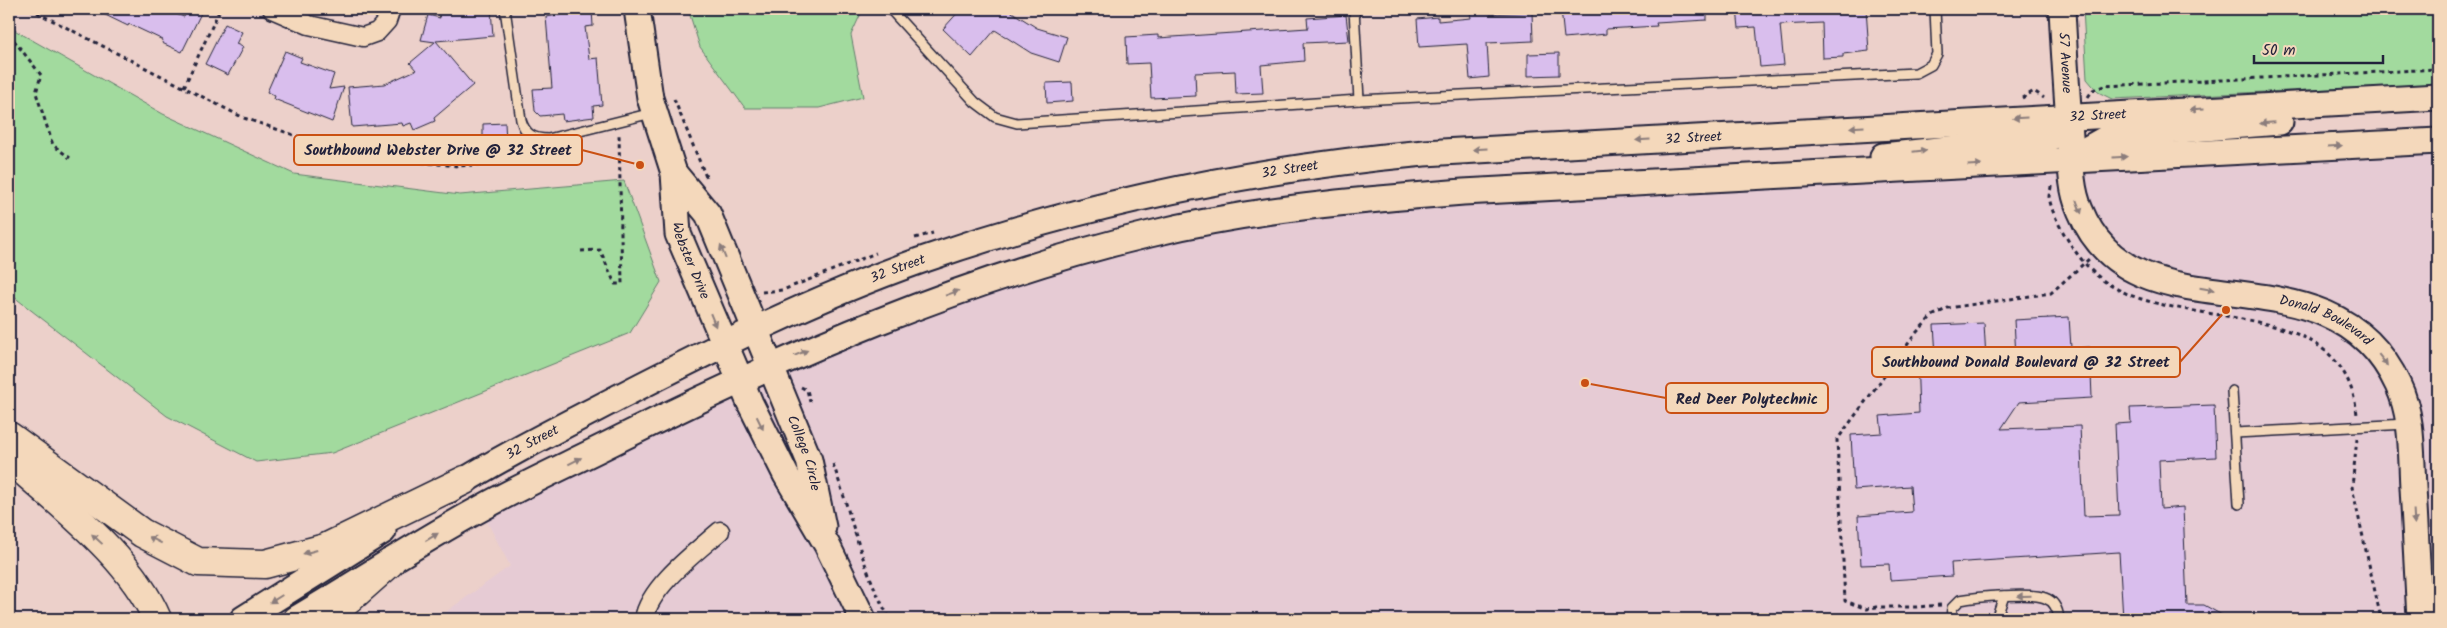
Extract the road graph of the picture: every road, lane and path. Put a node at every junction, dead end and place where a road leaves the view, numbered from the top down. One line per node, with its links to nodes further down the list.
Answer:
1 (30, 9): 13 (path)
2 (220, 9): 13 (path)
3 (272, 9): 4 (street)
4 (391, 9)
5 (505, 9): 19 (lane)
6 (637, 9): 19 (main road, Webster Drive)
7 (890, 9): 17 (lane)
8 (1354, 9): 17 (lane)
9 (1935, 9): 17 (lane)
10 (2062, 9): 20 (main road, 57 Avenue)
11 (9, 34): 26 (path)
12 (2438, 69): 14 (path)
13 (184, 87): 25 (path)
14 (2091, 93)
15 (673, 96): 30 (path)
16 (2438, 97): 20 (main road, 32 Street, one-way to 20)
17 (1359, 100)
18 (2438, 110): 27 (main road, one-way to 27)
19 (654, 113): 28 (main road, Webster Drive)
20 (2068, 116): 27 (main road, 57 Avenue); 29 (main road, one-way to 20); 37 (main road, 32 Street, one-way to 37)
21 (627, 133): 22 (path)
22 (619, 134): 23 (path); 33 (path)
23 (610, 137)
24 (2438, 142): 27 (main road, one-way to 24)
25 (556, 151)
26 (70, 158)
27 (2071, 159): 29 (main road, one-way to 27); 32 (main road, Donald Boulevard, one-way to 32)
28 (674, 173): 37 (main road, Webster Drive, one-way to 28); 38 (main road, Webster Drive, one-way to 38)
29 (1769, 178): 39 (main road, one-way to 29)
30 (709, 185)
31 (2051, 190): 34 (path)
32 (2103, 246): 34 (path); 44 (main road, Donald Boulevard, one-way to 44)
33 (581, 251)
34 (2084, 263): 45 (path); 56 (path)
35 (760, 291): 36 (path)
36 (764, 292)
37 (754, 330): 38 (main road, 32 Street); 39 (main road, Webster Drive)
38 (723, 343): 40 (main road, Webster Drive); 50 (main road, 32 Street)
39 (769, 366): 40 (main road); 53 (main road, College Circle)
40 (739, 380): 53 (main road, College Circle, one-way to 53); 54 (main road, one-way to 40)
41 (798, 385): 43 (path)
42 (2232, 391): 46 (lane)
43 (813, 411)
44 (2408, 424): 45 (lane); 68 (main road, Donald Boulevard, one-way to 68)
45 (2358, 427): 46 (lane); 67 (path)
46 (2234, 433): 51 (lane)
47 (9, 436): 50 (highway, one-way to 47)
48 (830, 457): 63 (path)
49 (9, 458): 57 (highway, one-way to 49)
50 (465, 480): 58 (main road, 32 Street, one-way to 58)
51 (2239, 504)
52 (720, 531): 61 (street)
53 (826, 545): 62 (main road, College Circle)
54 (390, 563): 59 (main road); 60 (highway)
55 (2004, 596): 56 (lane); 65 (lane); 66 (lane, one-way to 55)
56 (1956, 603): 64 (lane)
57 (156, 619)
58 (243, 619)
59 (296, 619)
60 (327, 619)
61 (644, 619)
62 (863, 619)
63 (890, 619)
64 (1951, 619)
65 (1996, 619)
66 (2059, 619)
67 (2380, 619)
68 (2420, 619)

